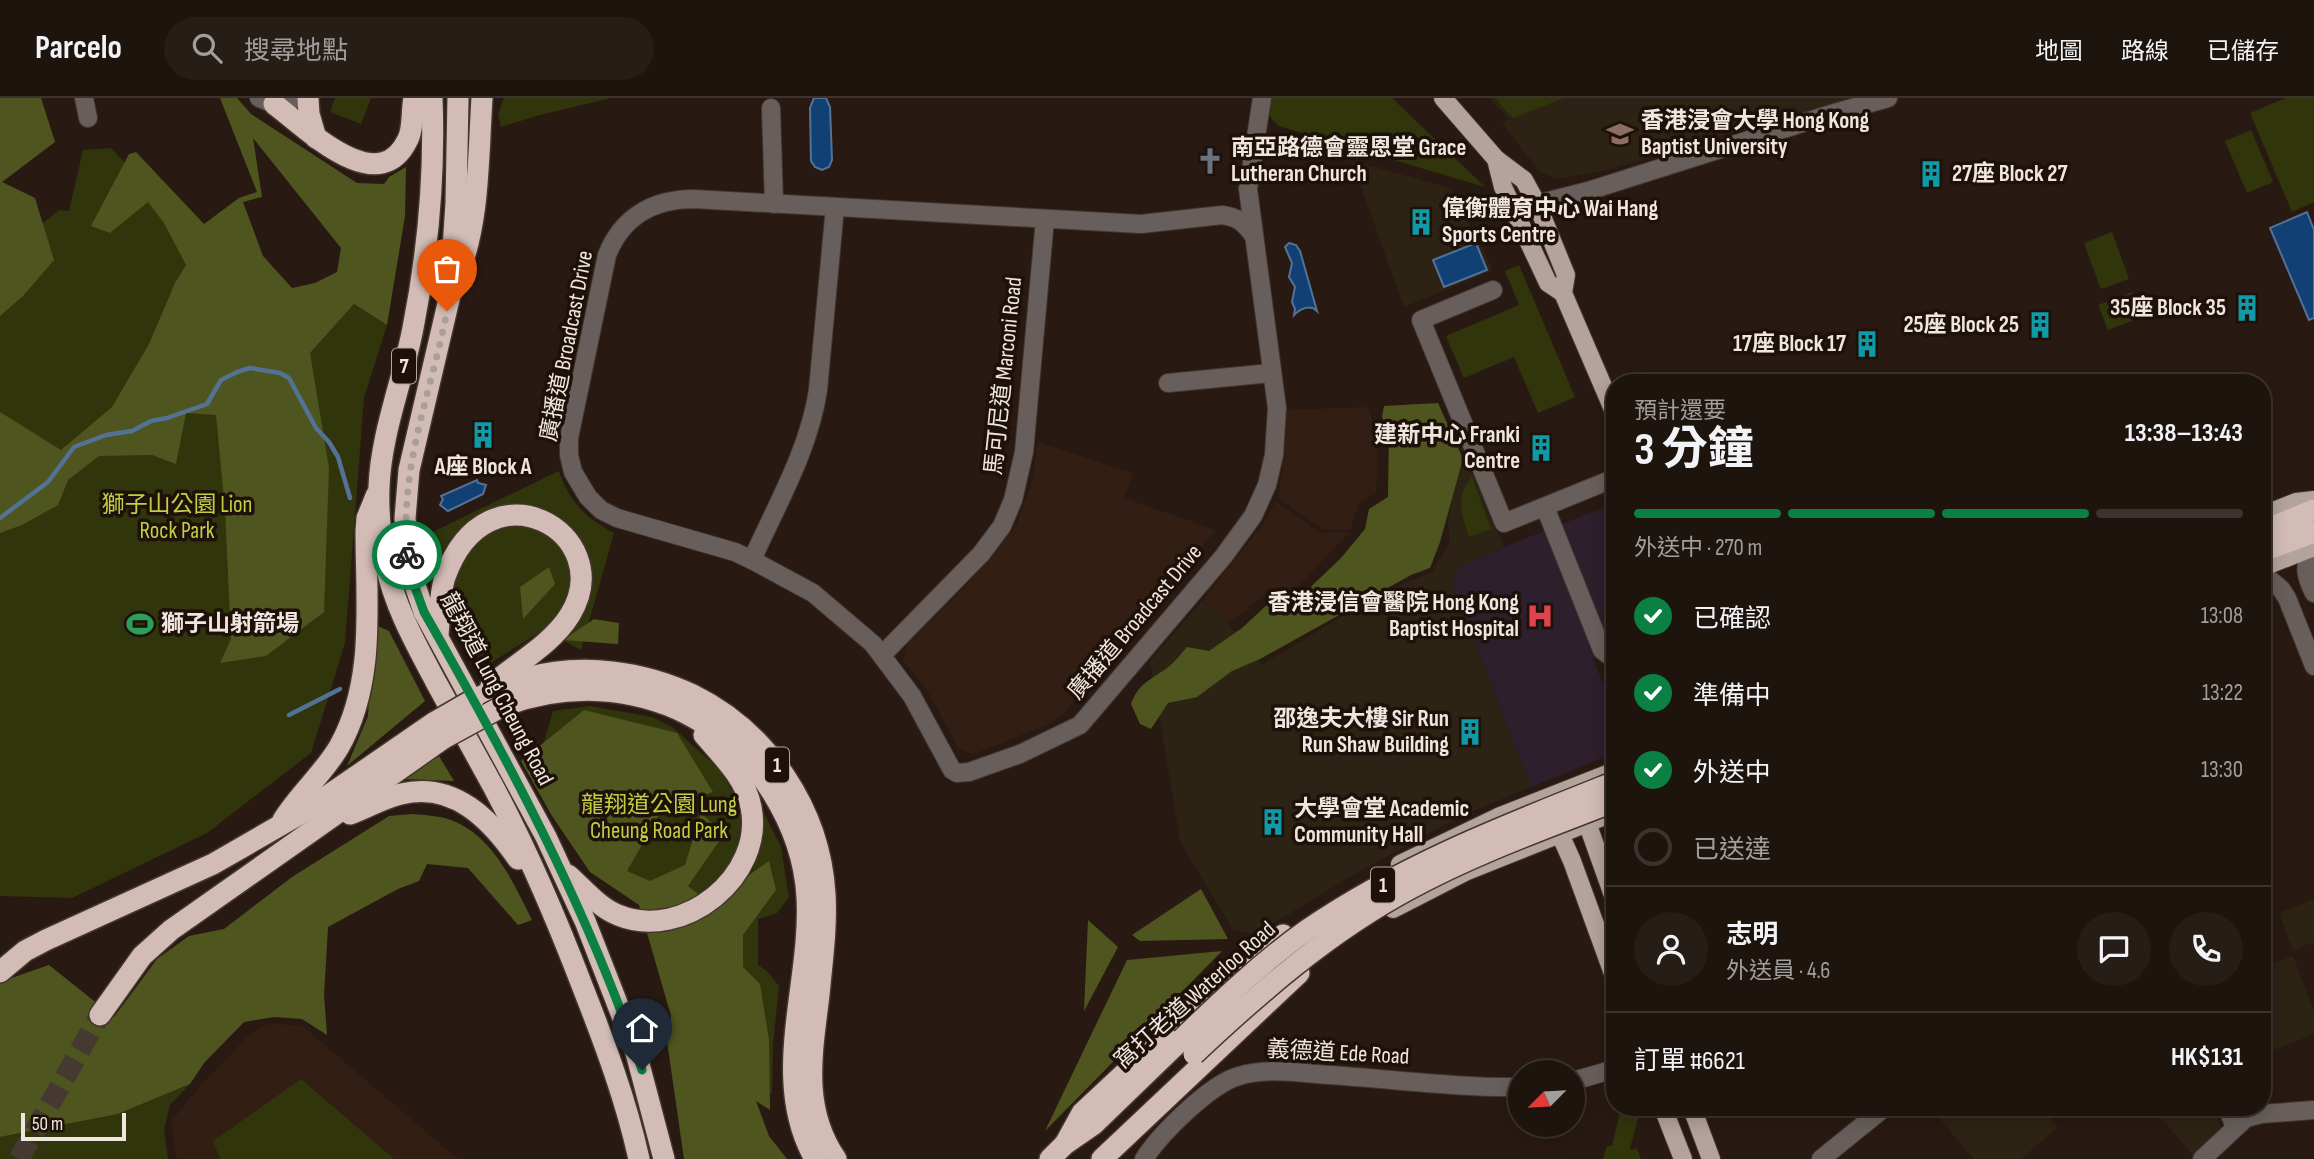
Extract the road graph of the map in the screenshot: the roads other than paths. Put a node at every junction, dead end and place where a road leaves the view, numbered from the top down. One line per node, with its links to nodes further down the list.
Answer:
1 (84, 98): 13 (street)
2 (299, 98): 11 (street)
3 (308, 98): 14 (highway)
4 (414, 98): 14 (highway)
5 (432, 98): 31 (highway, 7)
6 (458, 98): 26 (highway, 龍翔道 Lung Cheung Road / 7)
7 (482, 98): 26 (highway)
8 (1262, 98): 16 (street, 廣播道 Broadcast Drive)
9 (1443, 98): 15 (main road)
10 (1888, 98): 18 (street)
11 (267, 101): 14 (highway)
12 (771, 108): 17 (street)
13 (88, 118)
14 (316, 138)
15 (1496, 159): 18 (main road); 20 (main road)
16 (1248, 189): 21 (street); 23 (street, 廣播道 Broadcast Drive)
17 (774, 204): 19 (street, 廣播道 Broadcast Drive); 40 (street, 廣播道 Broadcast Drive)
18 (1537, 204): 20 (street); 25 (main road)
19 (835, 207): 22 (street, 廣播道 Broadcast Drive); 40 (street)
20 (1517, 213): 25 (main road)
21 (1222, 215): 22 (street, 廣播道 Broadcast Drive); 23 (street)
22 (1045, 219): 46 (street, 馬可尼道 Marconi Road)
23 (1253, 235): 27 (street, 廣播道 Broadcast Drive)
24 (1493, 290): 33 (street)
25 (1563, 293): 29 (main road)
26 (450, 295): 44 (highway, 龍翔道 Lung Cheung Road / 7)
27 (1271, 373): 28 (street); 46 (street, 廣播道 Broadcast Drive)
28 (1168, 383)
29 (1606, 393)
30 (1606, 482): 33 (street)
31 (379, 489): 60 (highway); 64 (highway, 7)
32 (2314, 500): 35 (main road)
33 (1545, 507): 45 (street)
34 (2314, 510): 36 (highway)
35 (2271, 512)
36 (2271, 528)
37 (2314, 532): 38 (highway)
38 (2271, 548)
39 (2314, 549): 41 (main road); 43 (street)
40 (752, 560): 46 (street, 廣播道 Broadcast Drive)
41 (2271, 564)
42 (2271, 581): 47 (street)
43 (2314, 593)
44 (438, 635): 48 (highway); 62 (highway, 龍翔道 Lung Cheung Road / 7)
45 (1606, 653)
46 (882, 654)
47 (2314, 666)
48 (509, 679): 50 (highway, 1, bridge); 86 (highway, 1)
49 (684, 713): 50 (highway, 1, bridge); 62 (highway); 85 (highway, 1)
50 (439, 730): 51 (highway, 1)
51 (376, 774): 58 (highway, 1); 60 (highway, 1)
52 (1606, 775): 54 (main road, 窩打老道 Waterloo Road)
53 (1606, 786): 70 (highway, 窩打老道 Waterloo Road / 1, bridge)
54 (1575, 787): 55 (main road, 窩打老道 Waterloo Road); 59 (main road)
55 (1545, 798): 61 (main road); 65 (main road, 窩打老道 Waterloo Road)
56 (1606, 806): 70 (highway, 窩打老道 Waterloo Road / 1, bridge)
57 (1606, 816): 59 (main road)
58 (321, 823): 64 (highway); 69 (highway, 1)
59 (1588, 824): 61 (main road); 63 (main road)
60 (280, 825): 68 (highway, 1)
61 (1559, 833): 66 (main road); 67 (main road)
62 (562, 871): 84 (highway, 龍翔道 Lung Cheung Road / 7)
63 (1606, 875)
64 (541, 886): 83 (highway, 7)
65 (1283, 935): 67 (main road); 82 (highway)
66 (1606, 956)
67 (1311, 962): 88 (highway)
68 (0, 972)
69 (100, 1015)
70 (1188, 1047): 82 (highway, 窩打老道 Waterloo Road / 1); 87 (highway, 窩打老道 Waterloo Road / 1)
71 (1606, 1072): 72 (street)
72 (1586, 1078)
73 (1508, 1086): 89 (street, 義德道 Ede Road)
74 (2314, 1110): 75 (street)
75 (2271, 1114)
76 (1666, 1116): 90 (main road)
77 (1695, 1116): 91 (main road)
78 (1874, 1116): 92 (street)
79 (2230, 1116): 81 (street)
80 (2253, 1116): 81 (street)
81 (2235, 1127): 93 (street)
82 (1058, 1152)
83 (639, 1159)
84 (664, 1159)
85 (815, 1159)
86 (836, 1159)
87 (1083, 1159)
88 (1102, 1159)
89 (1144, 1159)
90 (1683, 1159)
91 (1711, 1159)
92 (1821, 1159)
93 (2202, 1159)

